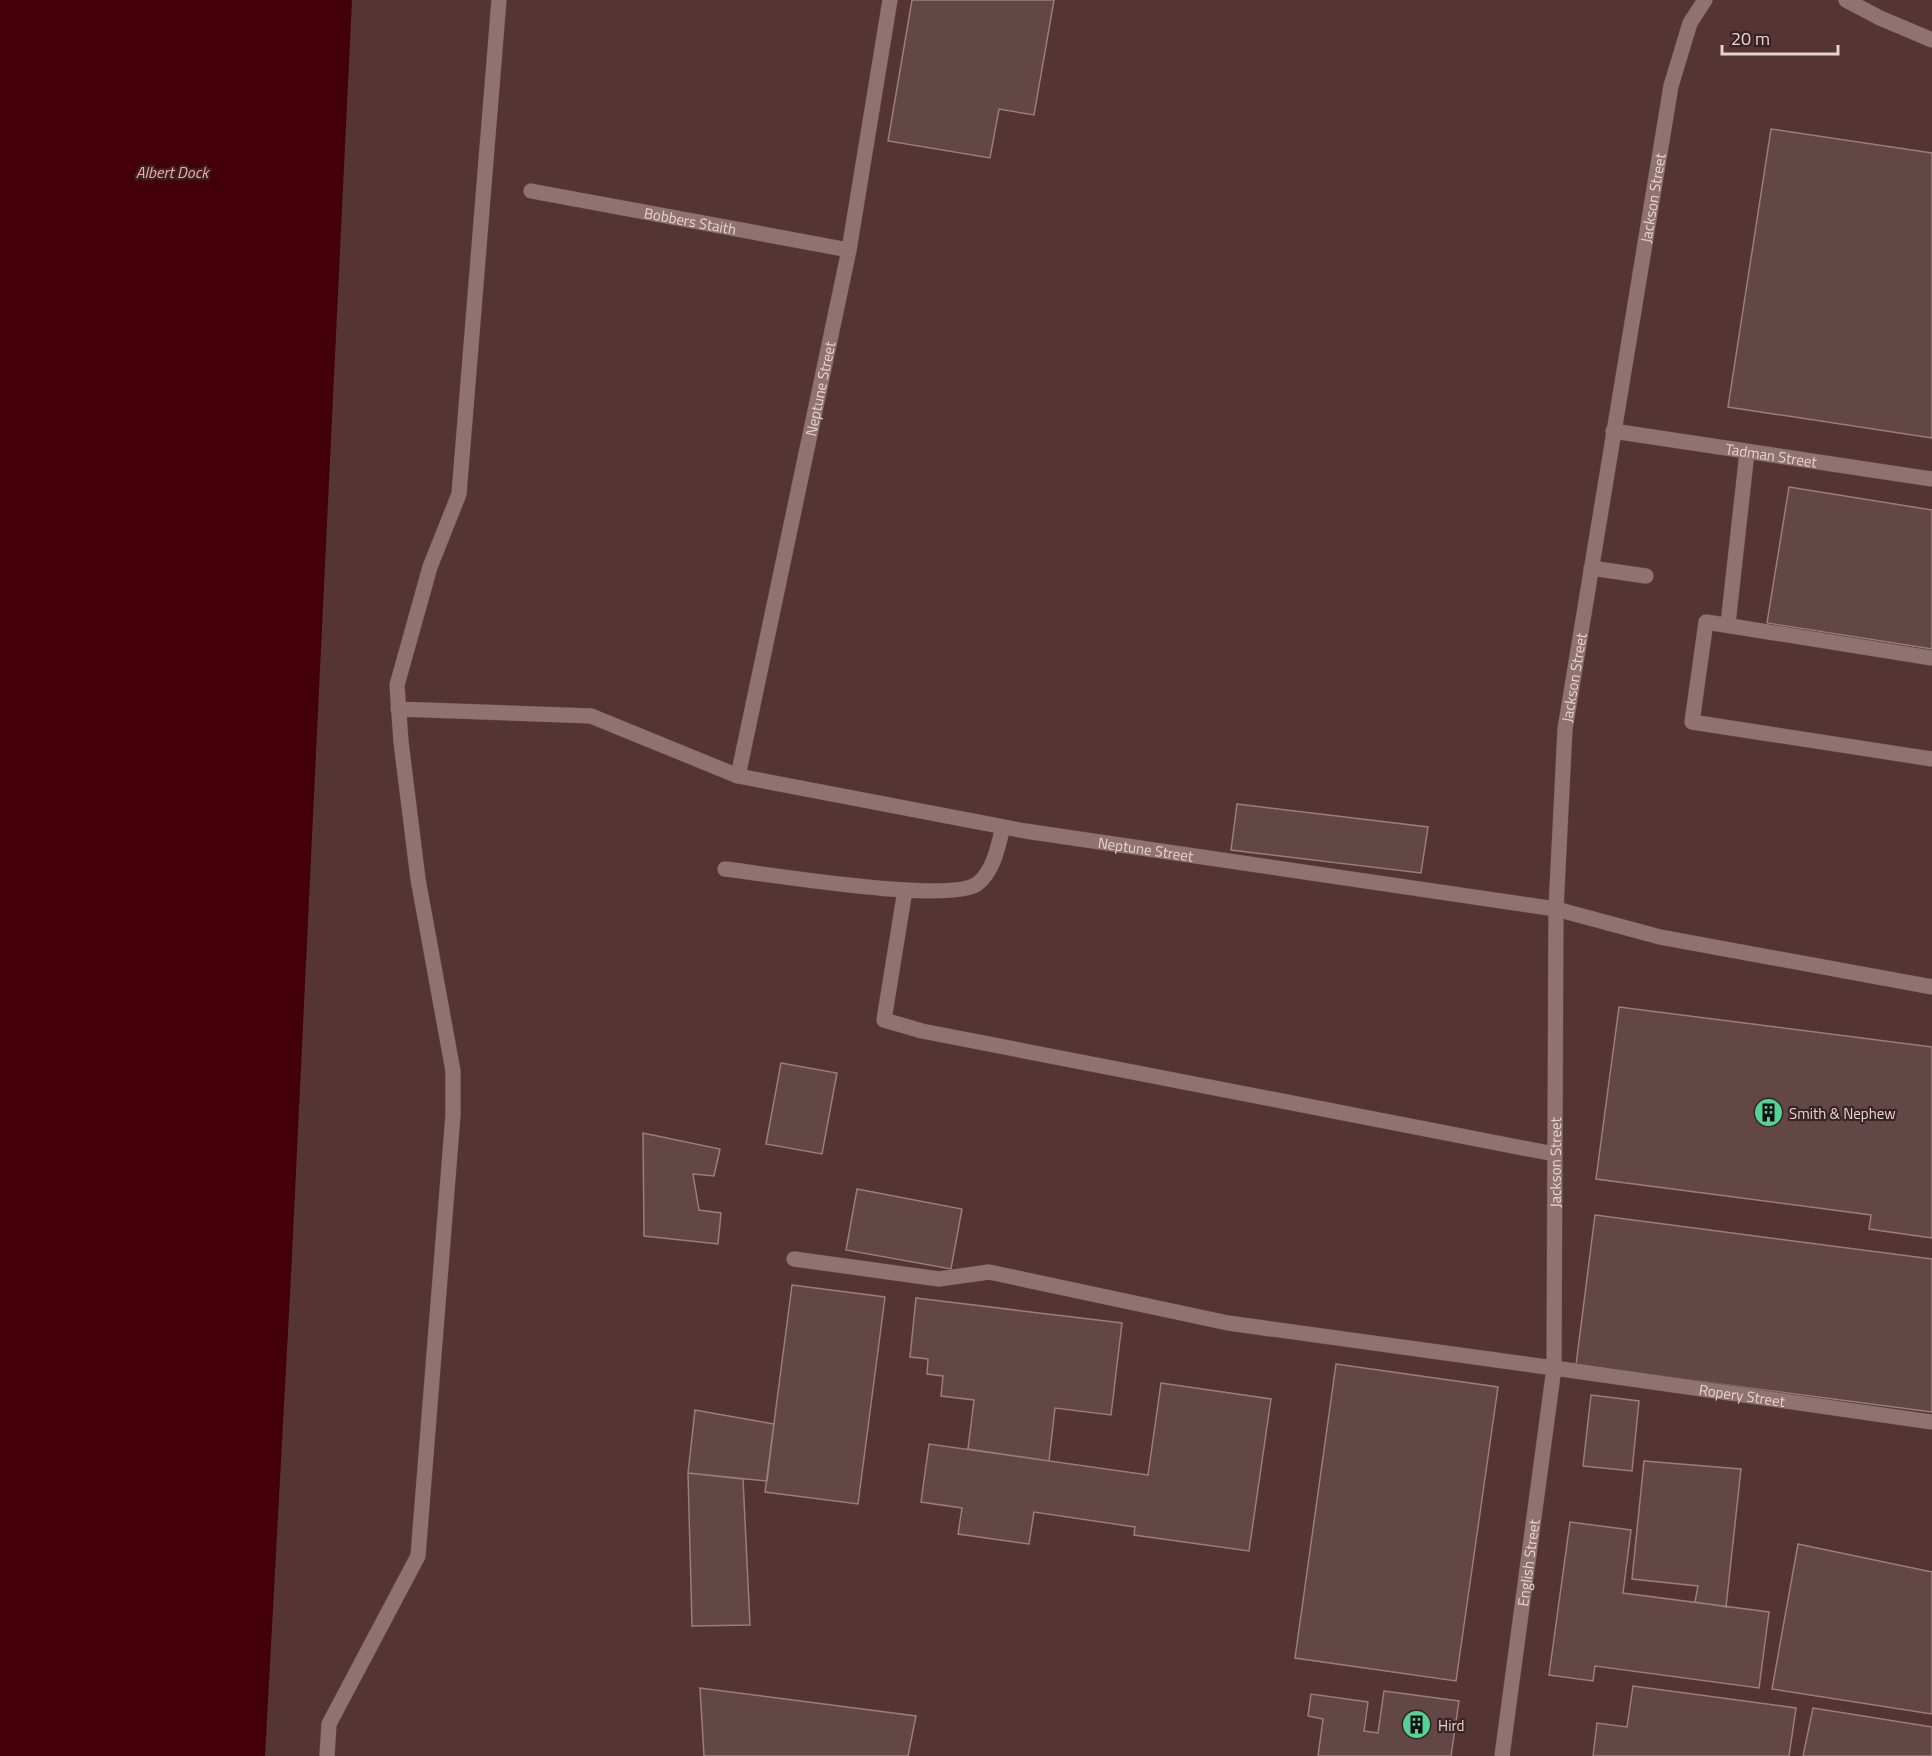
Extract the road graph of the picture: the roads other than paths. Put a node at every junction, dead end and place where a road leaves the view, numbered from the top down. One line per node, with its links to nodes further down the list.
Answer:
1 (499, 0): 15 (street)
2 (890, 0): 7 (street, Neptune Street)
3 (1705, 0): 8 (street, Jackson Street)
4 (1846, 0): 5 (street)
5 (1932, 40)
6 (531, 191): 7 (street, Bobbers Staith)
7 (849, 250): 17 (street, Neptune Street)
8 (1613, 431): 9 (street, Tadman Street); 11 (street, Jackson Street)
9 (1747, 452): 10 (street, Tadman Street); 13 (street)
10 (1932, 479)
11 (1591, 568): 12 (street); 21 (street, Jackson Street)
12 (1646, 576)
13 (1728, 624): 14 (street); 16 (street)
14 (1932, 658)
15 (398, 709): 17 (street, Neptune Street); 27 (street)
16 (1932, 759)
17 (738, 776): 18 (street, Neptune Street)
18 (1003, 826): 20 (street); 21 (street, Neptune Street)
19 (725, 869): 20 (street)
20 (905, 890): 23 (street)
21 (1556, 909): 22 (street, Neptune Street); 23 (street, Jackson Street)
22 (1932, 987)
23 (1554, 1154): 25 (street, Jackson Street)
24 (794, 1259): 25 (street, Ropery Street)
25 (1554, 1368): 26 (street, Ropery Street); 28 (street, English Street)
26 (1932, 1422)
27 (327, 1756)
28 (1502, 1756)

